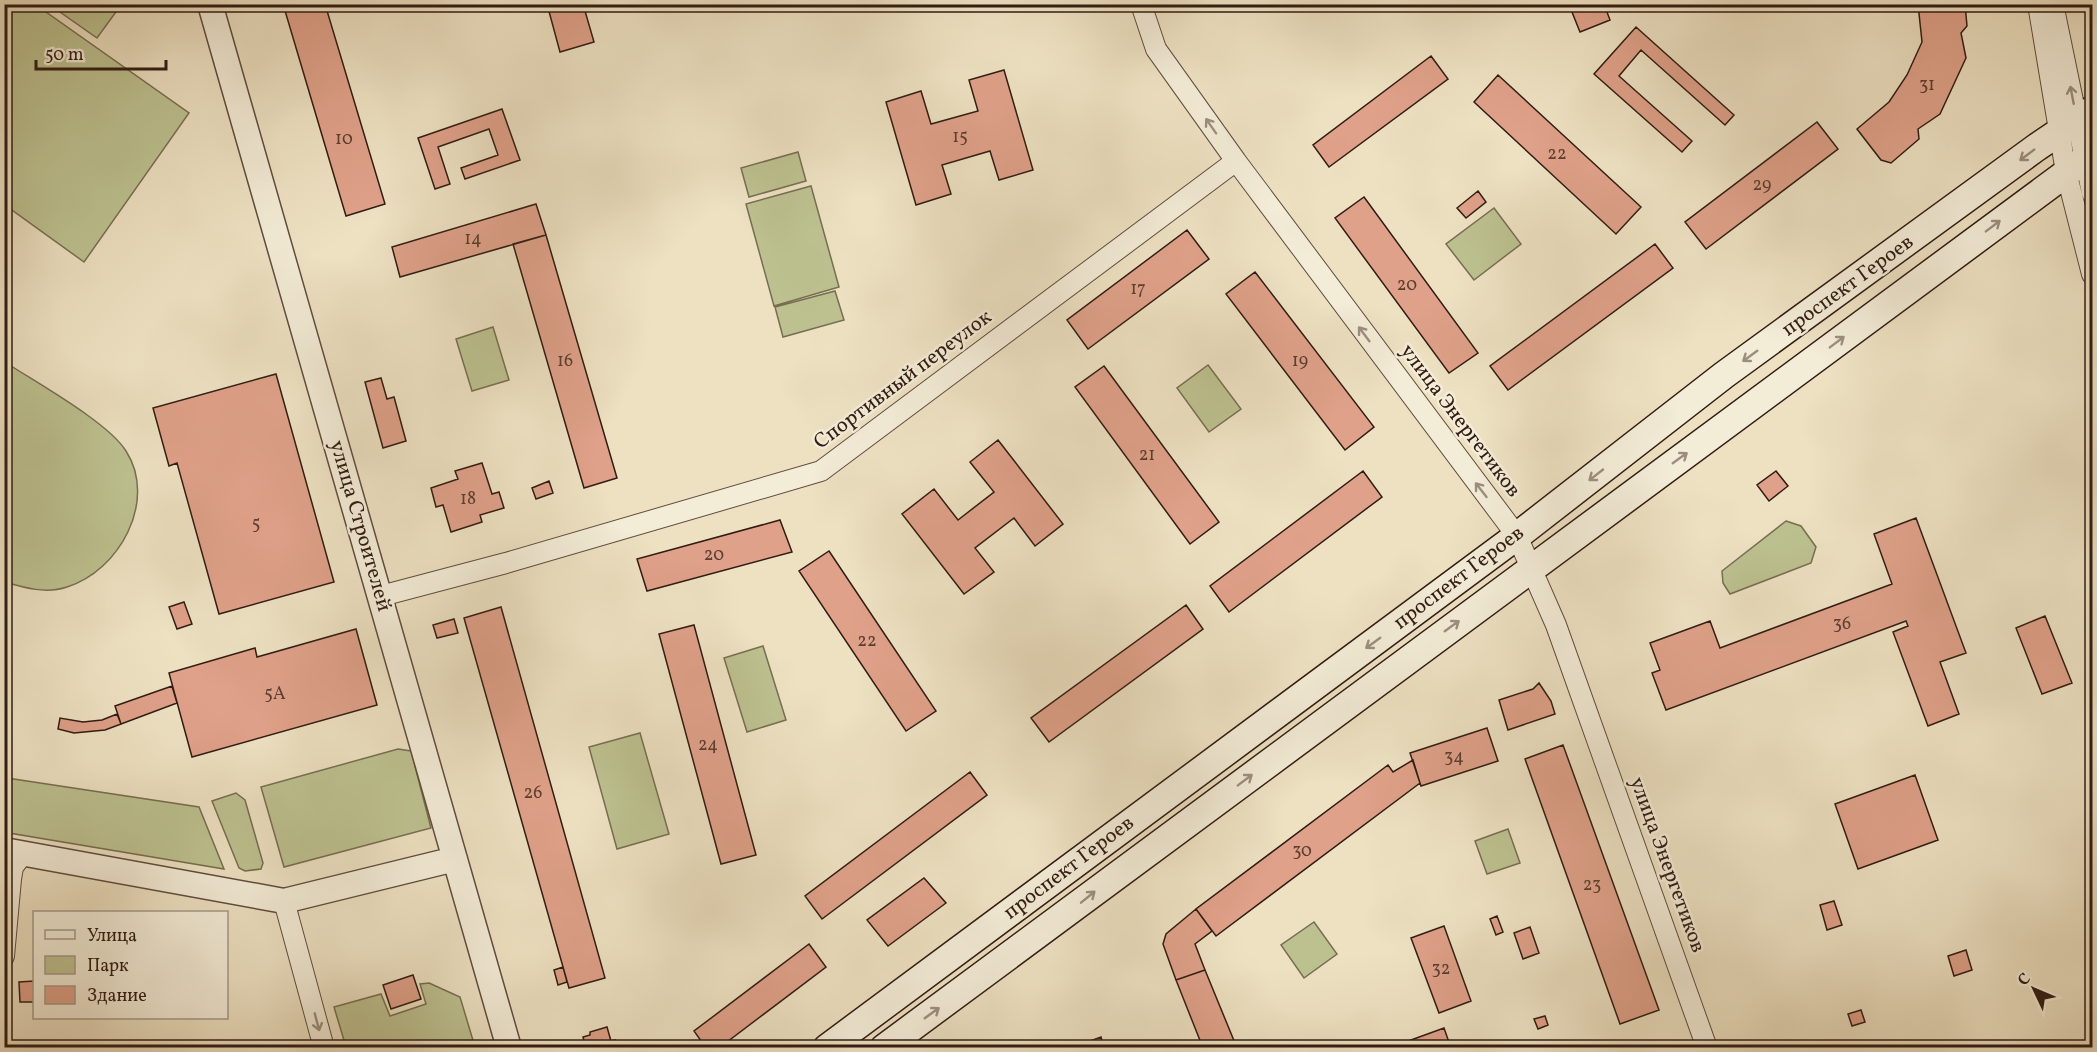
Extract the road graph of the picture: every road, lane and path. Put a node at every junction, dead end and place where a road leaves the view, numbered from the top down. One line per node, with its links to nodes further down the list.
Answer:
1 (210, 4): 12 (street, улица Строителей)
2 (1141, 4): 6 (street, улица Энергетиков, one-way to 2)
3 (2038, 4): 5 (street)
4 (2054, 4): 5 (street, one-way to 4)
5 (2076, 121): 7 (street); 10 (main road, проспект Героев, one-way to 10)
6 (1236, 161): 10 (street, улица Энергетиков, one-way to 6); 12 (street, Спортивный переулок)
7 (2081, 162): 8 (street); 9 (street); 11 (main road, проспект Героев, one-way to 7)
8 (2092, 193)
9 (2092, 274)
10 (1517, 536): 11 (street, улица Энергетиков); 19 (main road, проспект Героев, one-way to 19)
11 (1532, 568): 20 (main road, проспект Героев, one-way to 11); 21 (street, улица Энергетиков)
12 (381, 596): 14 (street, улица Строителей)
13 (14, 852): 15 (street); 16 (street)
14 (455, 859): 15 (street); 18 (street, улица Строителей)
15 (284, 901): 17 (street, one-way to 17)
16 (4, 956)
17 (324, 1047)
18 (509, 1047)
19 (827, 1047)
20 (884, 1047)
21 (1707, 1047)

